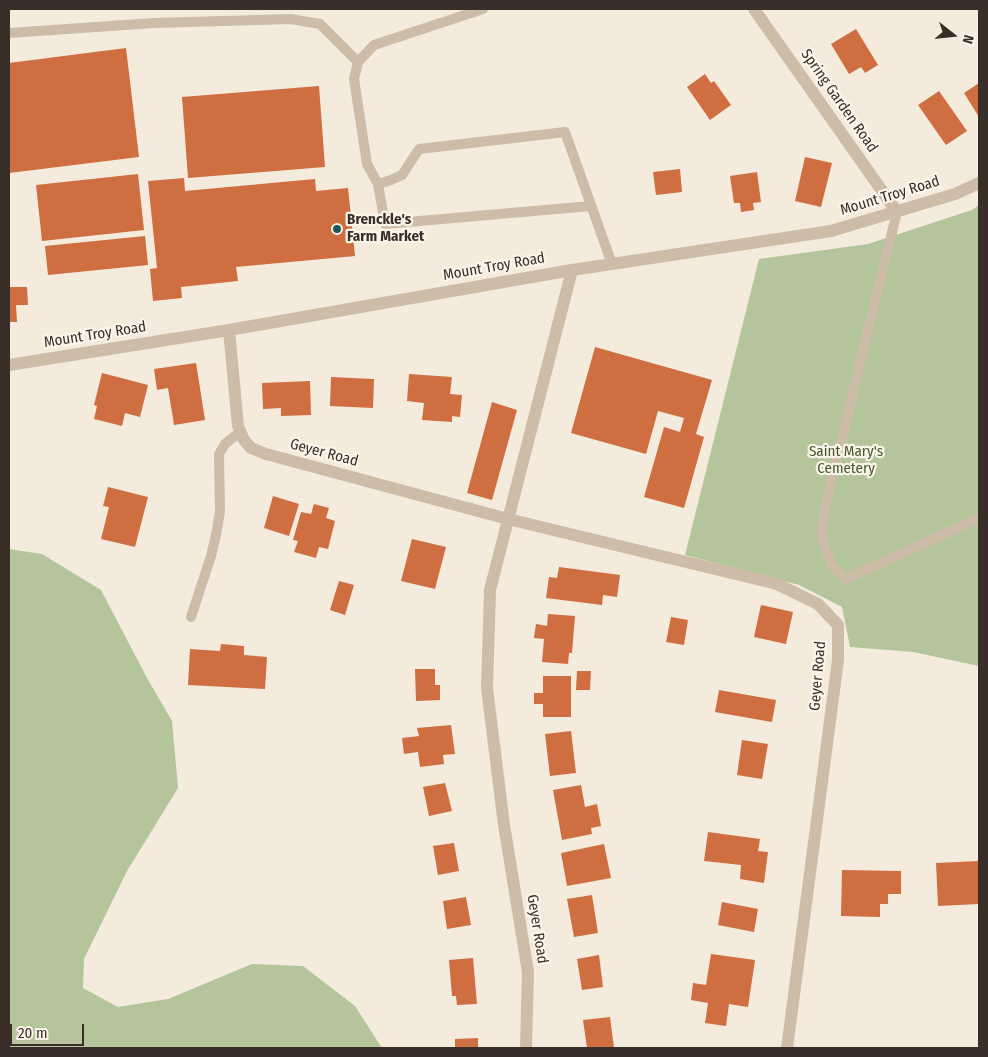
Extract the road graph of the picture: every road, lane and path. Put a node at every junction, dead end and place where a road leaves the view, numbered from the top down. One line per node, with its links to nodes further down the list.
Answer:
1 (483, 9): 4 (lane)
2 (754, 9): 8 (street, Spring Garden Road)
3 (9, 33): 4 (lane)
4 (358, 62): 6 (lane)
5 (979, 183): 8 (street, Mount Troy Road)
6 (378, 184): 7 (lane); 7 (lane)
7 (591, 206): 9 (lane)
8 (897, 212): 9 (street, Mount Troy Road); 14 (lane)
9 (612, 264): 10 (street, Mount Troy Road)
10 (572, 270): 11 (street, Mount Troy Road); 15 (street, Geyer Road)
11 (229, 330): 12 (street, Mount Troy Road); 13 (street)
12 (9, 364)
13 (240, 432): 15 (street, Geyer Road); 16 (lane)
14 (979, 518)
15 (508, 519): 17 (street, Geyer Road); 18 (street, Geyer Road)
16 (191, 617)
17 (528, 1047)
18 (787, 1048)

